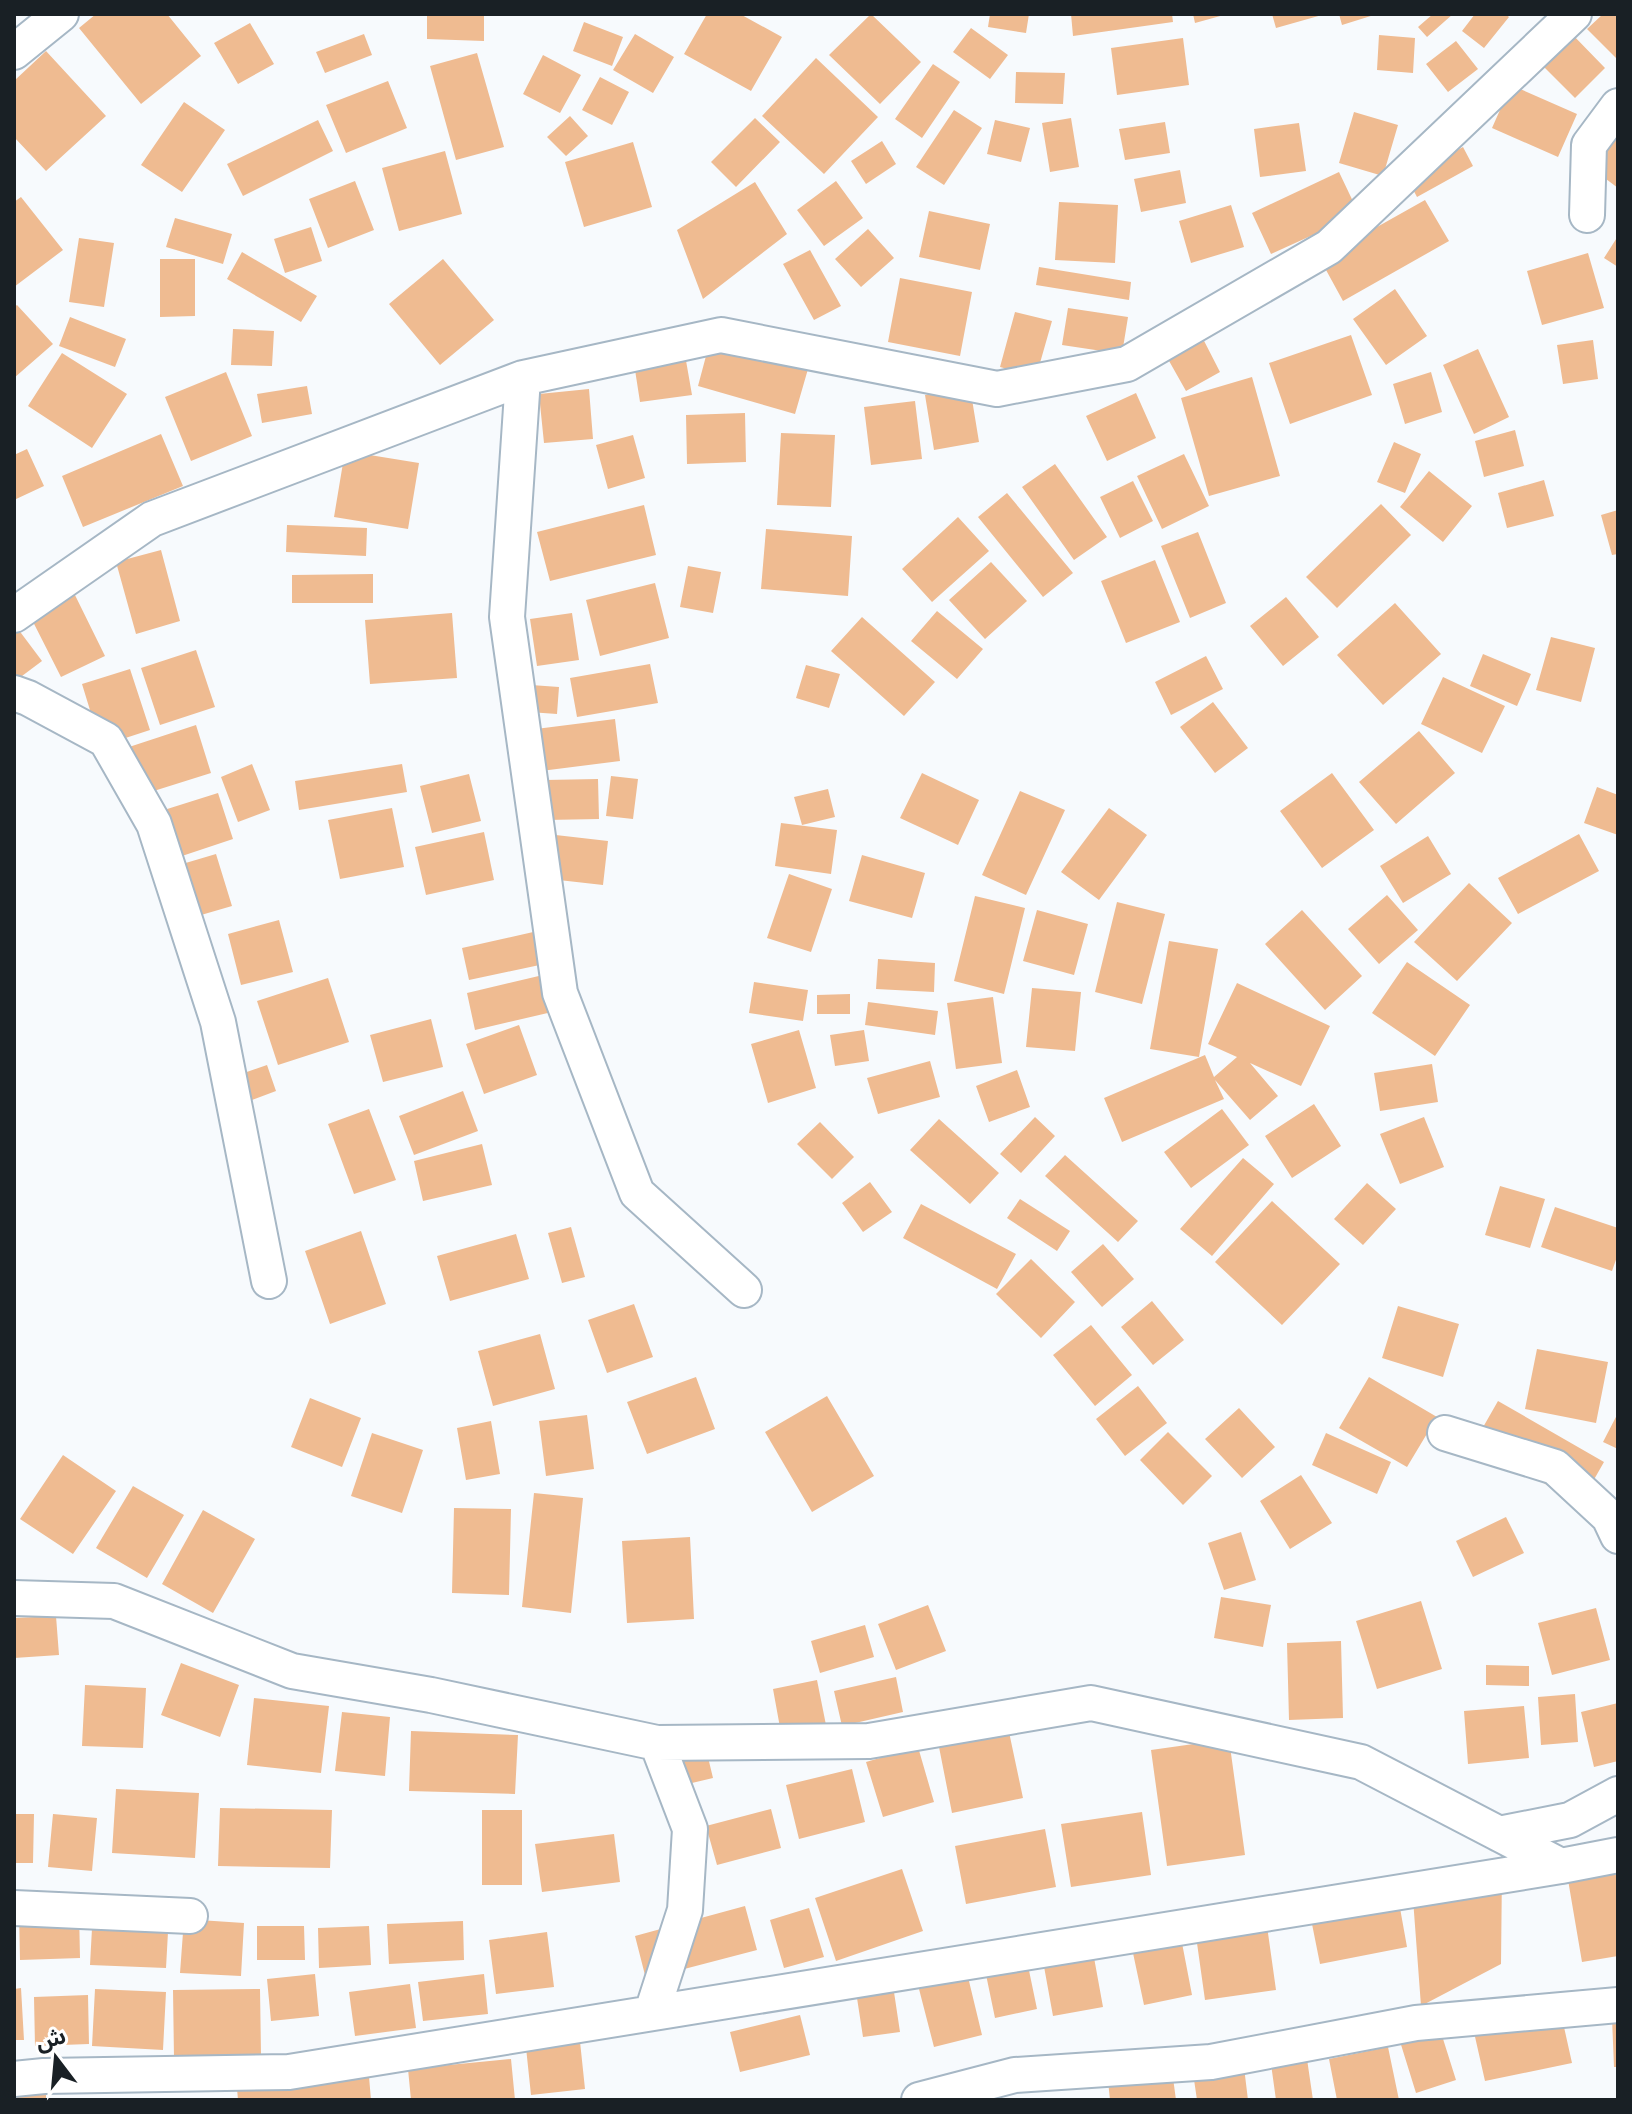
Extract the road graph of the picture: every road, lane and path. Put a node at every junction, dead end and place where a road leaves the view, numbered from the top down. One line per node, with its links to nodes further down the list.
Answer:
1 (61, 14): 3 (street)
2 (1574, 14): 6 (street)
3 (14, 52)
4 (1618, 106): 5 (street)
5 (1587, 215)
6 (523, 378): 7 (street); 10 (street)
7 (14, 615)
8 (14, 693): 9 (street)
9 (269, 1281)
10 (744, 1290)
11 (1445, 1433): 12 (street)
12 (1618, 1536)
13 (14, 1598): 14 (street)
14 (657, 1743): 16 (street); 22 (street)
15 (1618, 1794): 16 (street)
16 (1499, 1834): 18 (street)
17 (1618, 1855): 18 (street)
18 (1561, 1866): 22 (street)
19 (14, 1908): 20 (street)
20 (190, 1916)
21 (1618, 2005): 25 (street)
22 (652, 2012): 24 (street)
23 (14, 2079): 24 (street)
24 (176, 2087)
25 (919, 2100)

